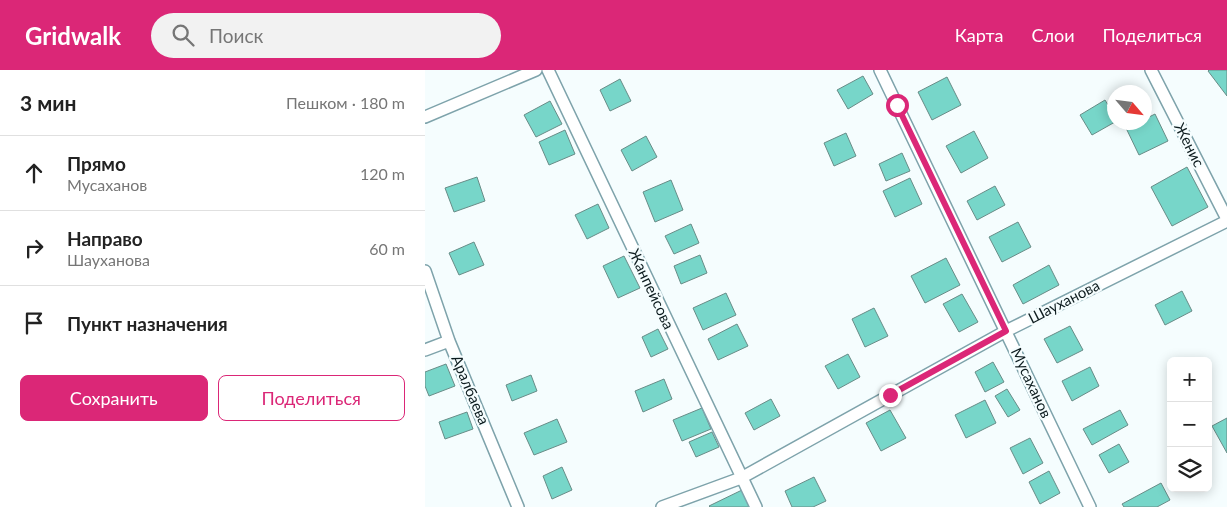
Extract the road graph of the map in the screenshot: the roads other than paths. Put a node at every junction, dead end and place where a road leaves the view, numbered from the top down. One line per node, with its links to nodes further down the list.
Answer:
1 (536, 70): 5 (street)
2 (548, 70): 11 (street, Жанпейсова)
3 (880, 70): 8 (street, Мусаханов)
4 (1151, 70): 6 (street, Женис)
5 (425, 117)
6 (1227, 220): 8 (street, Шауханова)
7 (425, 271): 9 (street, Аралбаева)
8 (1006, 331): 11 (street, Шауханова); 15 (street, Мусаханов)
9 (449, 341): 10 (street); 12 (street, Аралбаева)
10 (425, 350)
11 (741, 478): 13 (street, Шауханова); 14 (street, Жанпейсова)
12 (518, 507)
13 (662, 507)
14 (756, 507)
15 (1090, 507)

